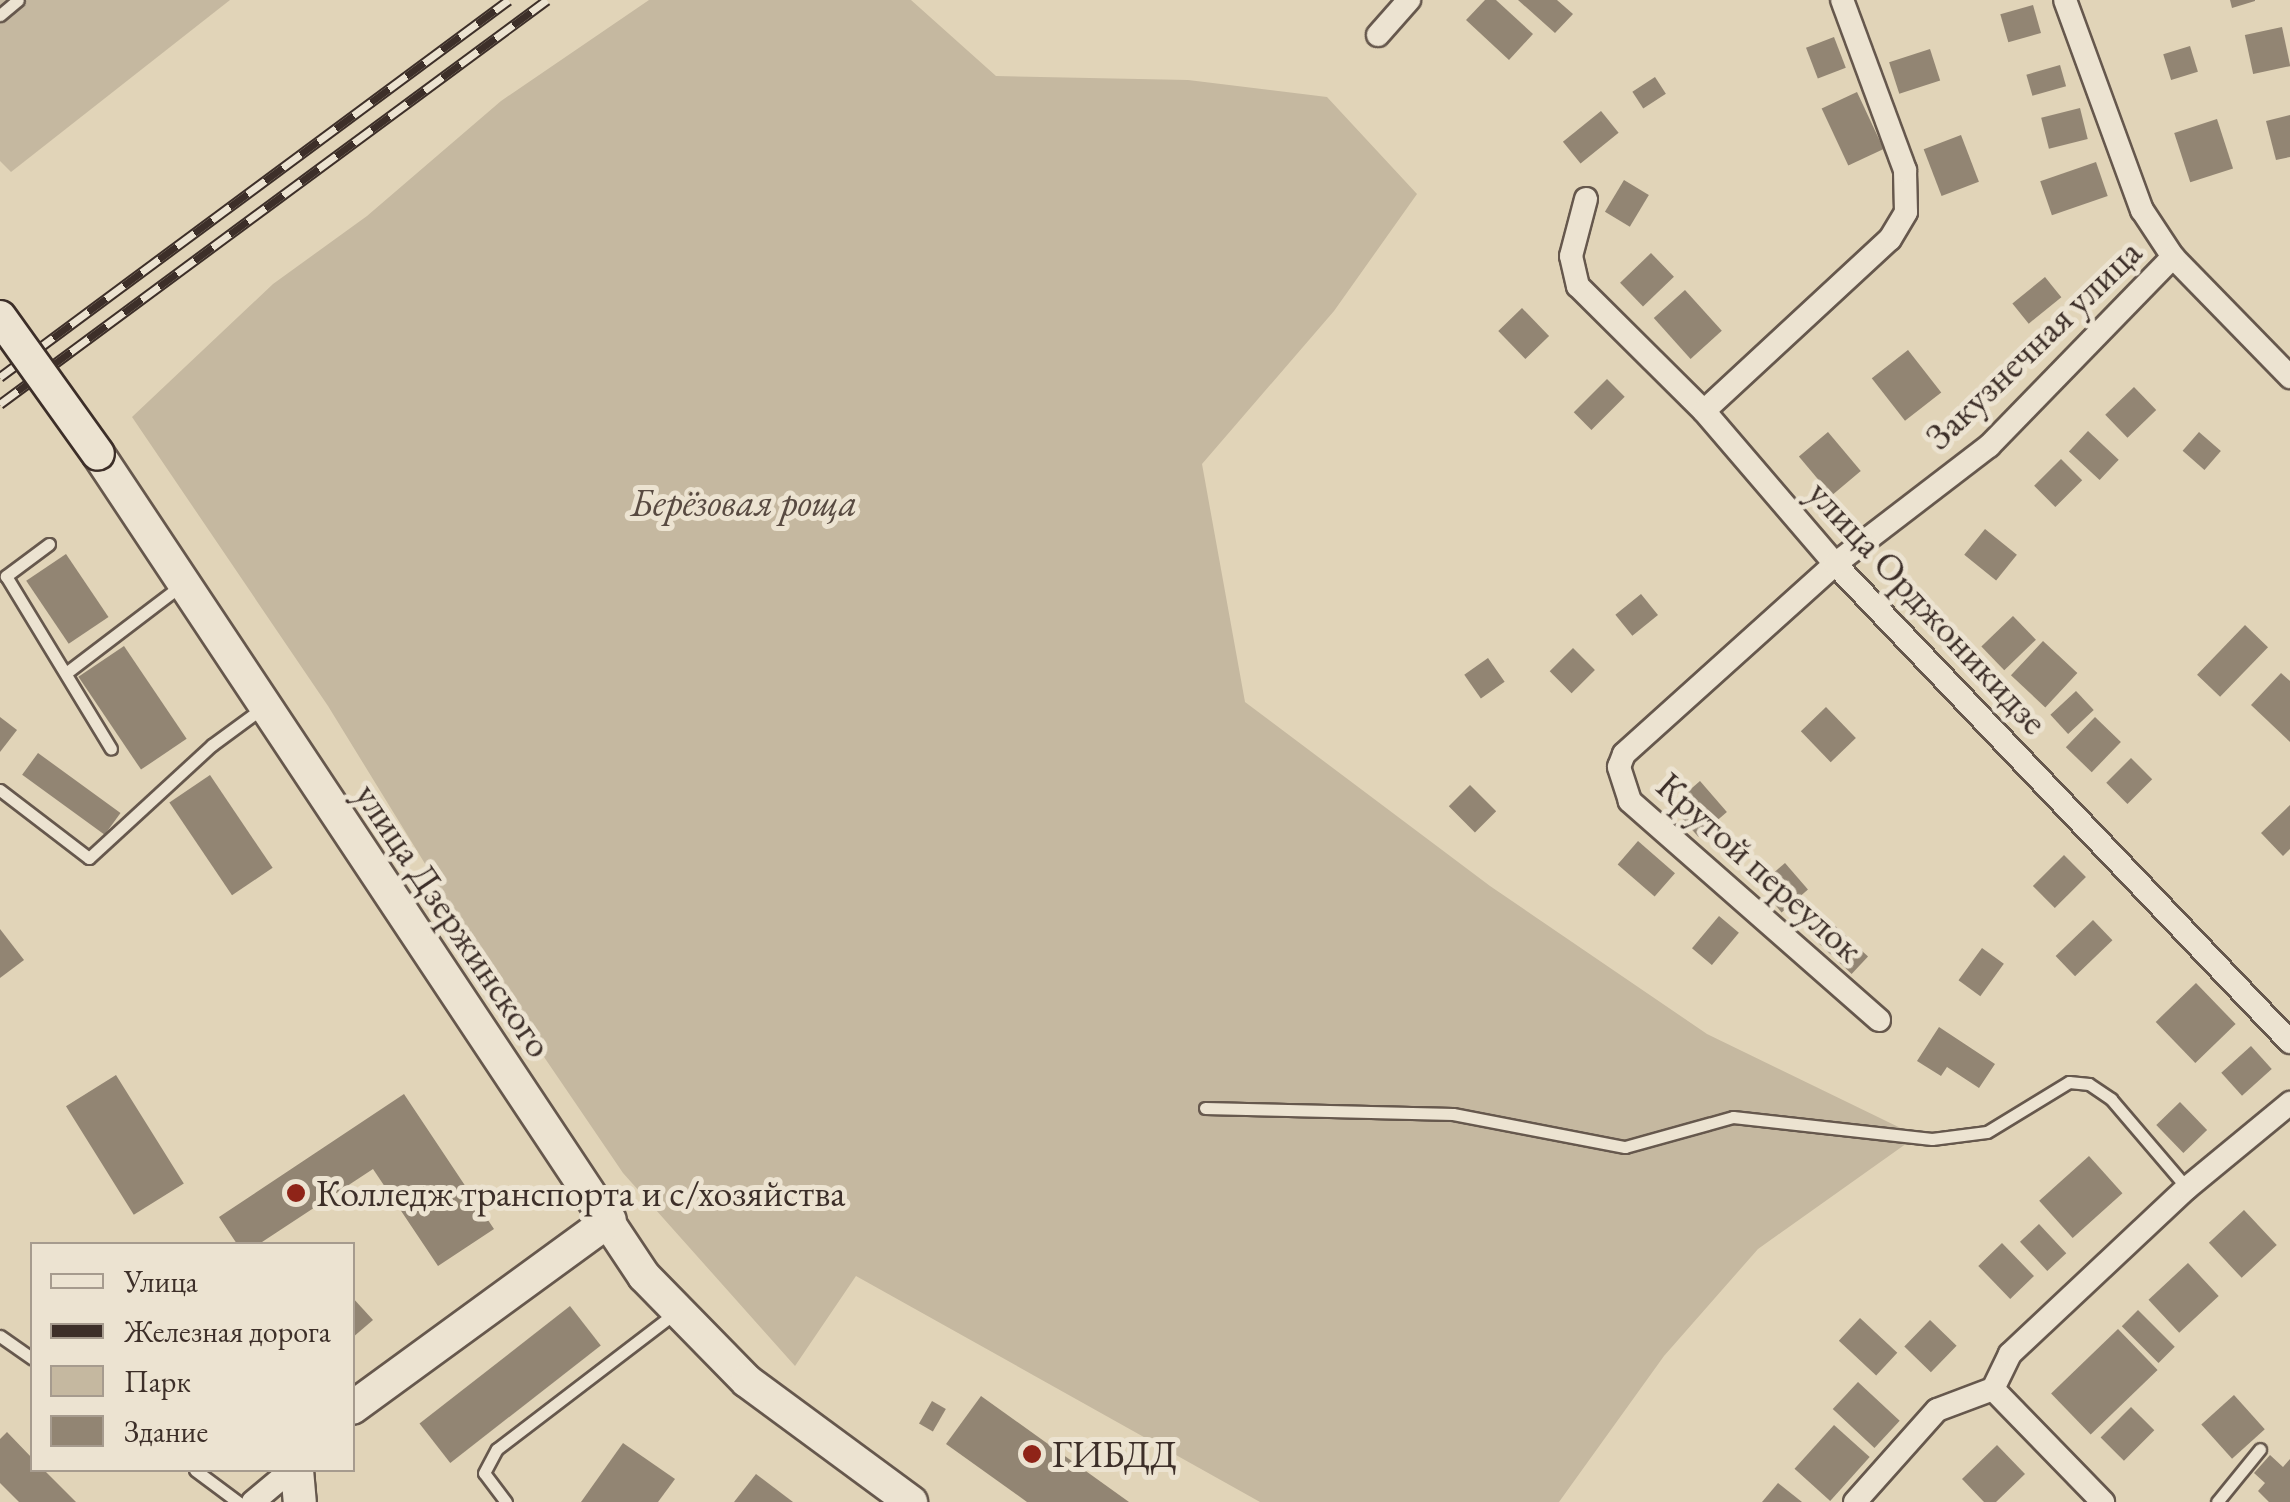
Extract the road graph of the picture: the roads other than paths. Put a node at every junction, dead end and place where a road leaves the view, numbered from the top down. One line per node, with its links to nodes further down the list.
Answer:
1 (18, 0): 5 (lane)
2 (1409, 0): 6 (street)
3 (1842, 0): 11 (street)
4 (2065, 0): 8 (street)
5 (0, 15)
6 (1378, 35)
7 (1586, 199): 11 (street, улица Орджоникидзе)
8 (2173, 257): 10 (street); 13 (street, Закузнечная улица)
9 (0, 317): 14 (main road, улица Дзержинского, bridge)
10 (2290, 378)
11 (1704, 410): 13 (street, улица Орджоникидзе)
12 (49, 544): 15 (lane)
13 (1835, 564): 18 (street, Закузнечная улица); 21 (street, улица Орджоникидзе)
14 (184, 584): 15 (lane); 16 (main road, улица Дзержинского)
15 (66, 673): 17 (lane)
16 (265, 707): 19 (lane); 25 (main road, улица Дзержинского)
17 (111, 749)
18 (1624, 754): 20 (street, Крутой переулок)
19 (0, 790)
20 (1879, 1020)
21 (2290, 1042)
22 (2290, 1103): 24 (street)
23 (1205, 1108): 24 (lane)
24 (2187, 1188): 29 (street)
25 (610, 1220): 26 (main road, улица Дзержинского); 30 (main road)
26 (677, 1311): 38 (lane); 39 (main road, улица Дзержинского)
27 (0, 1336): 28 (lane)
28 (30, 1357)
29 (1993, 1389): 40 (street); 41 (street)
30 (355, 1406)
31 (2260, 1449): 42 (lane)
32 (198, 1472): 35 (lane)
33 (291, 1472): 36 (street)
34 (294, 1472): 37 (main road)
35 (238, 1502)
36 (253, 1502)
37 (300, 1502)
38 (506, 1502)
39 (911, 1502)
40 (1855, 1502)
41 (2102, 1502)
42 (2217, 1502)

